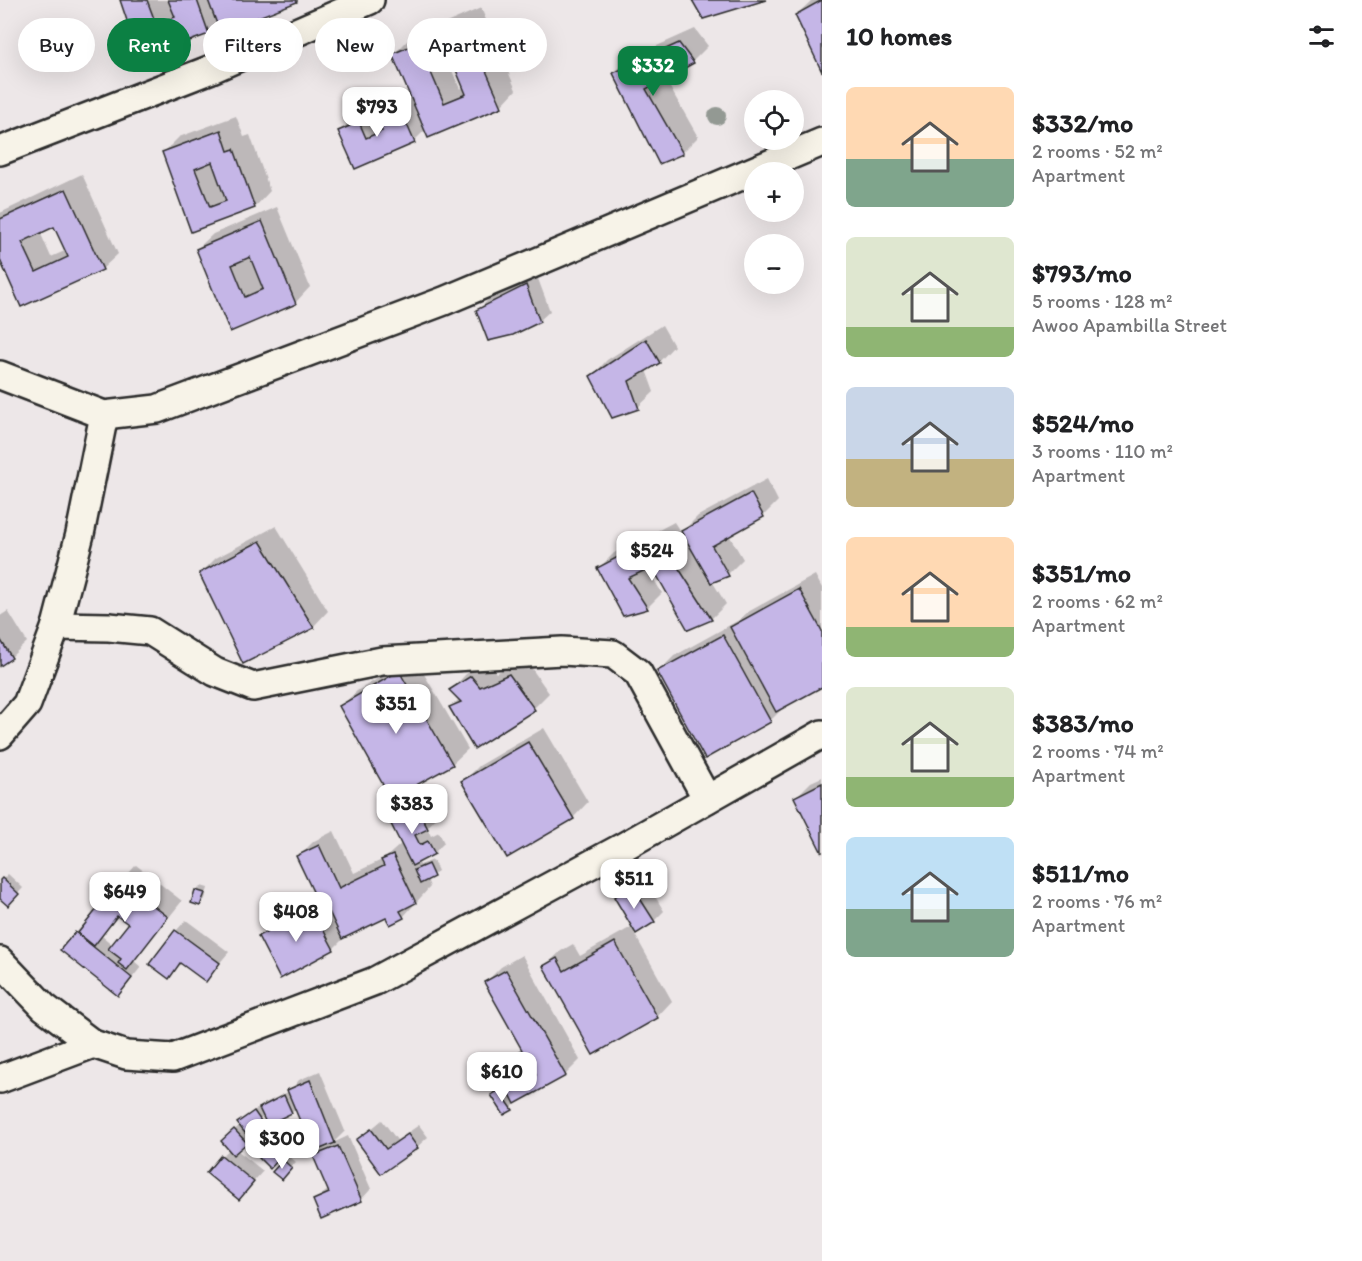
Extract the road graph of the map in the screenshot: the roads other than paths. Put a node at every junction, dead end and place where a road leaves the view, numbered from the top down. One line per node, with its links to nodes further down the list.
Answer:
1 (370, 0): 3 (street)
2 (822, 142): 5 (street)
3 (0, 151)
4 (0, 375): 5 (street)
5 (104, 415): 6 (street)
6 (56, 626): 8 (street); 9 (street)
7 (822, 734): 9 (street)
8 (0, 735)
9 (707, 799): 11 (street)
10 (0, 961): 11 (street)
11 (93, 1044): 12 (street)
12 (0, 1079)

